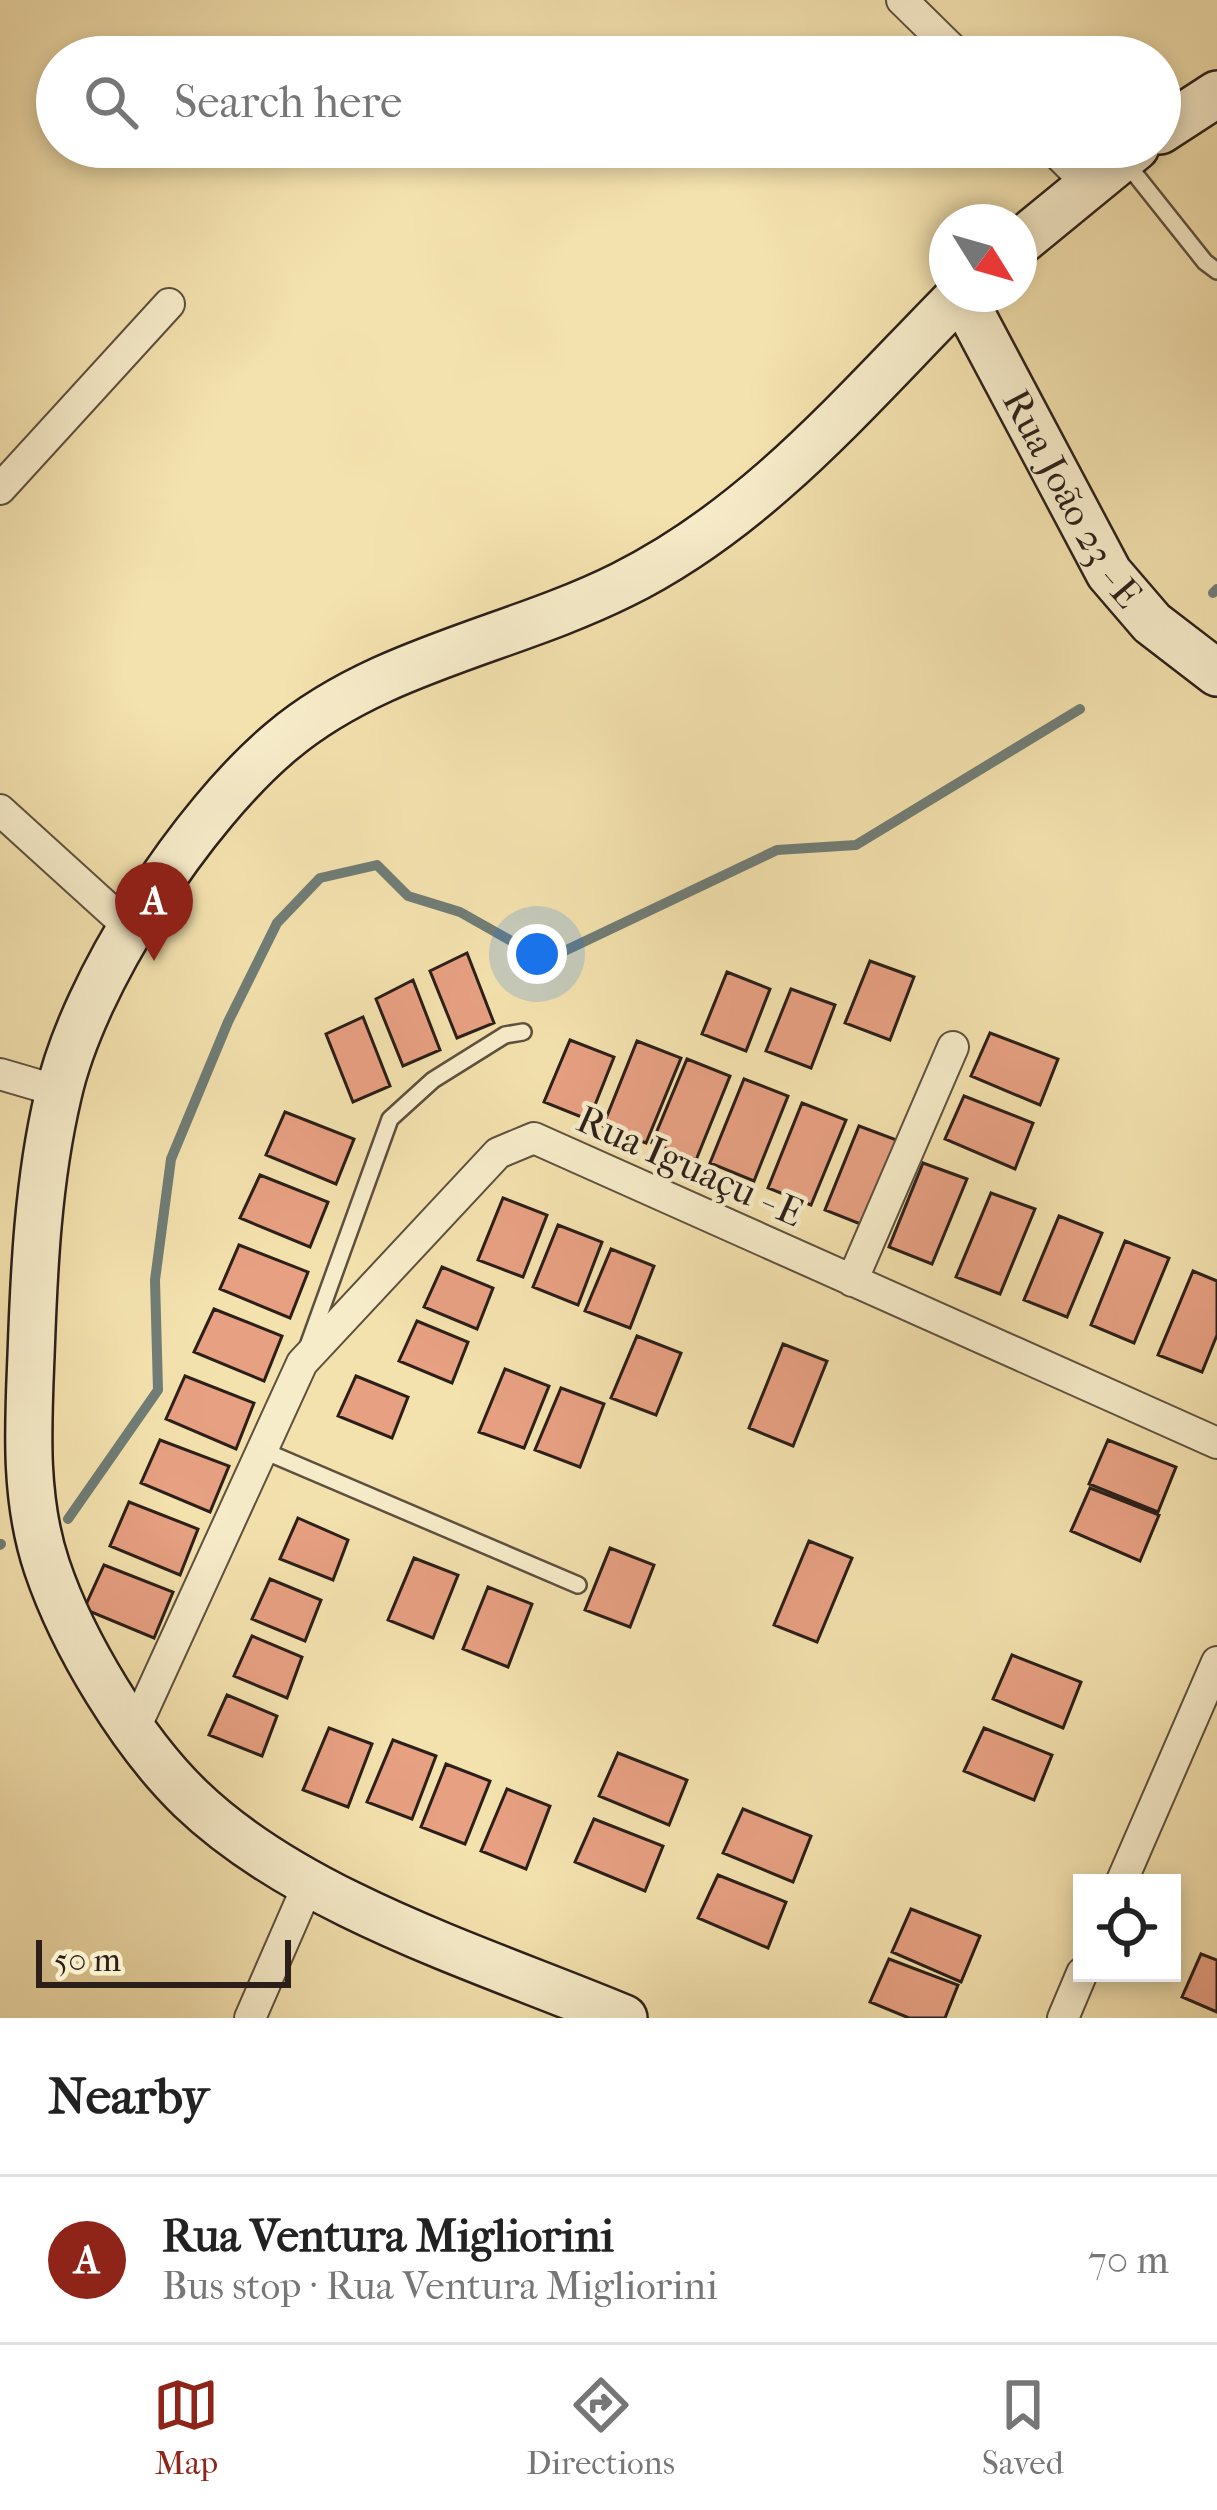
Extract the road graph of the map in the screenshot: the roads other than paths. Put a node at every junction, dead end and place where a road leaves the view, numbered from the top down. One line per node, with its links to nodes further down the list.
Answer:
1 (913, 4): 2 (street)
2 (941, 36)
3 (1217, 94): 4 (street)
4 (1181, 117)
5 (1108, 168): 7 (street)
6 (1120, 168): 8 (lane)
7 (1037, 228)
8 (1217, 271)
9 (169, 304): 12 (street)
10 (943, 312): 15 (street)
11 (971, 312): 13 (street, Rua João 23 - E)
12 (0, 489)
13 (1217, 673)
14 (0, 811): 15 (street)
15 (131, 929): 19 (street)
16 (523, 1032): 21 (lane)
17 (953, 1047): 20 (street)
18 (0, 1074): 19 (street)
19 (58, 1091): 26 (street)
20 (852, 1281): 21 (street, Rua Iguaçu - E); 22 (street, Rua Iguaçu - E)
21 (302, 1363): 23 (street, Rua Iguaçu - E)
22 (1217, 1443)
23 (262, 1450): 24 (lane); 26 (street, Rua Iguaçu - E)
24 (578, 1585)
25 (1217, 1662): 27 (street)
26 (135, 1728): 28 (street)
27 (1125, 1874)
28 (308, 1885): 30 (street); 31 (street)
29 (1078, 1982): 32 (street)
30 (250, 2018)
31 (624, 2018)
32 (1063, 2018)

